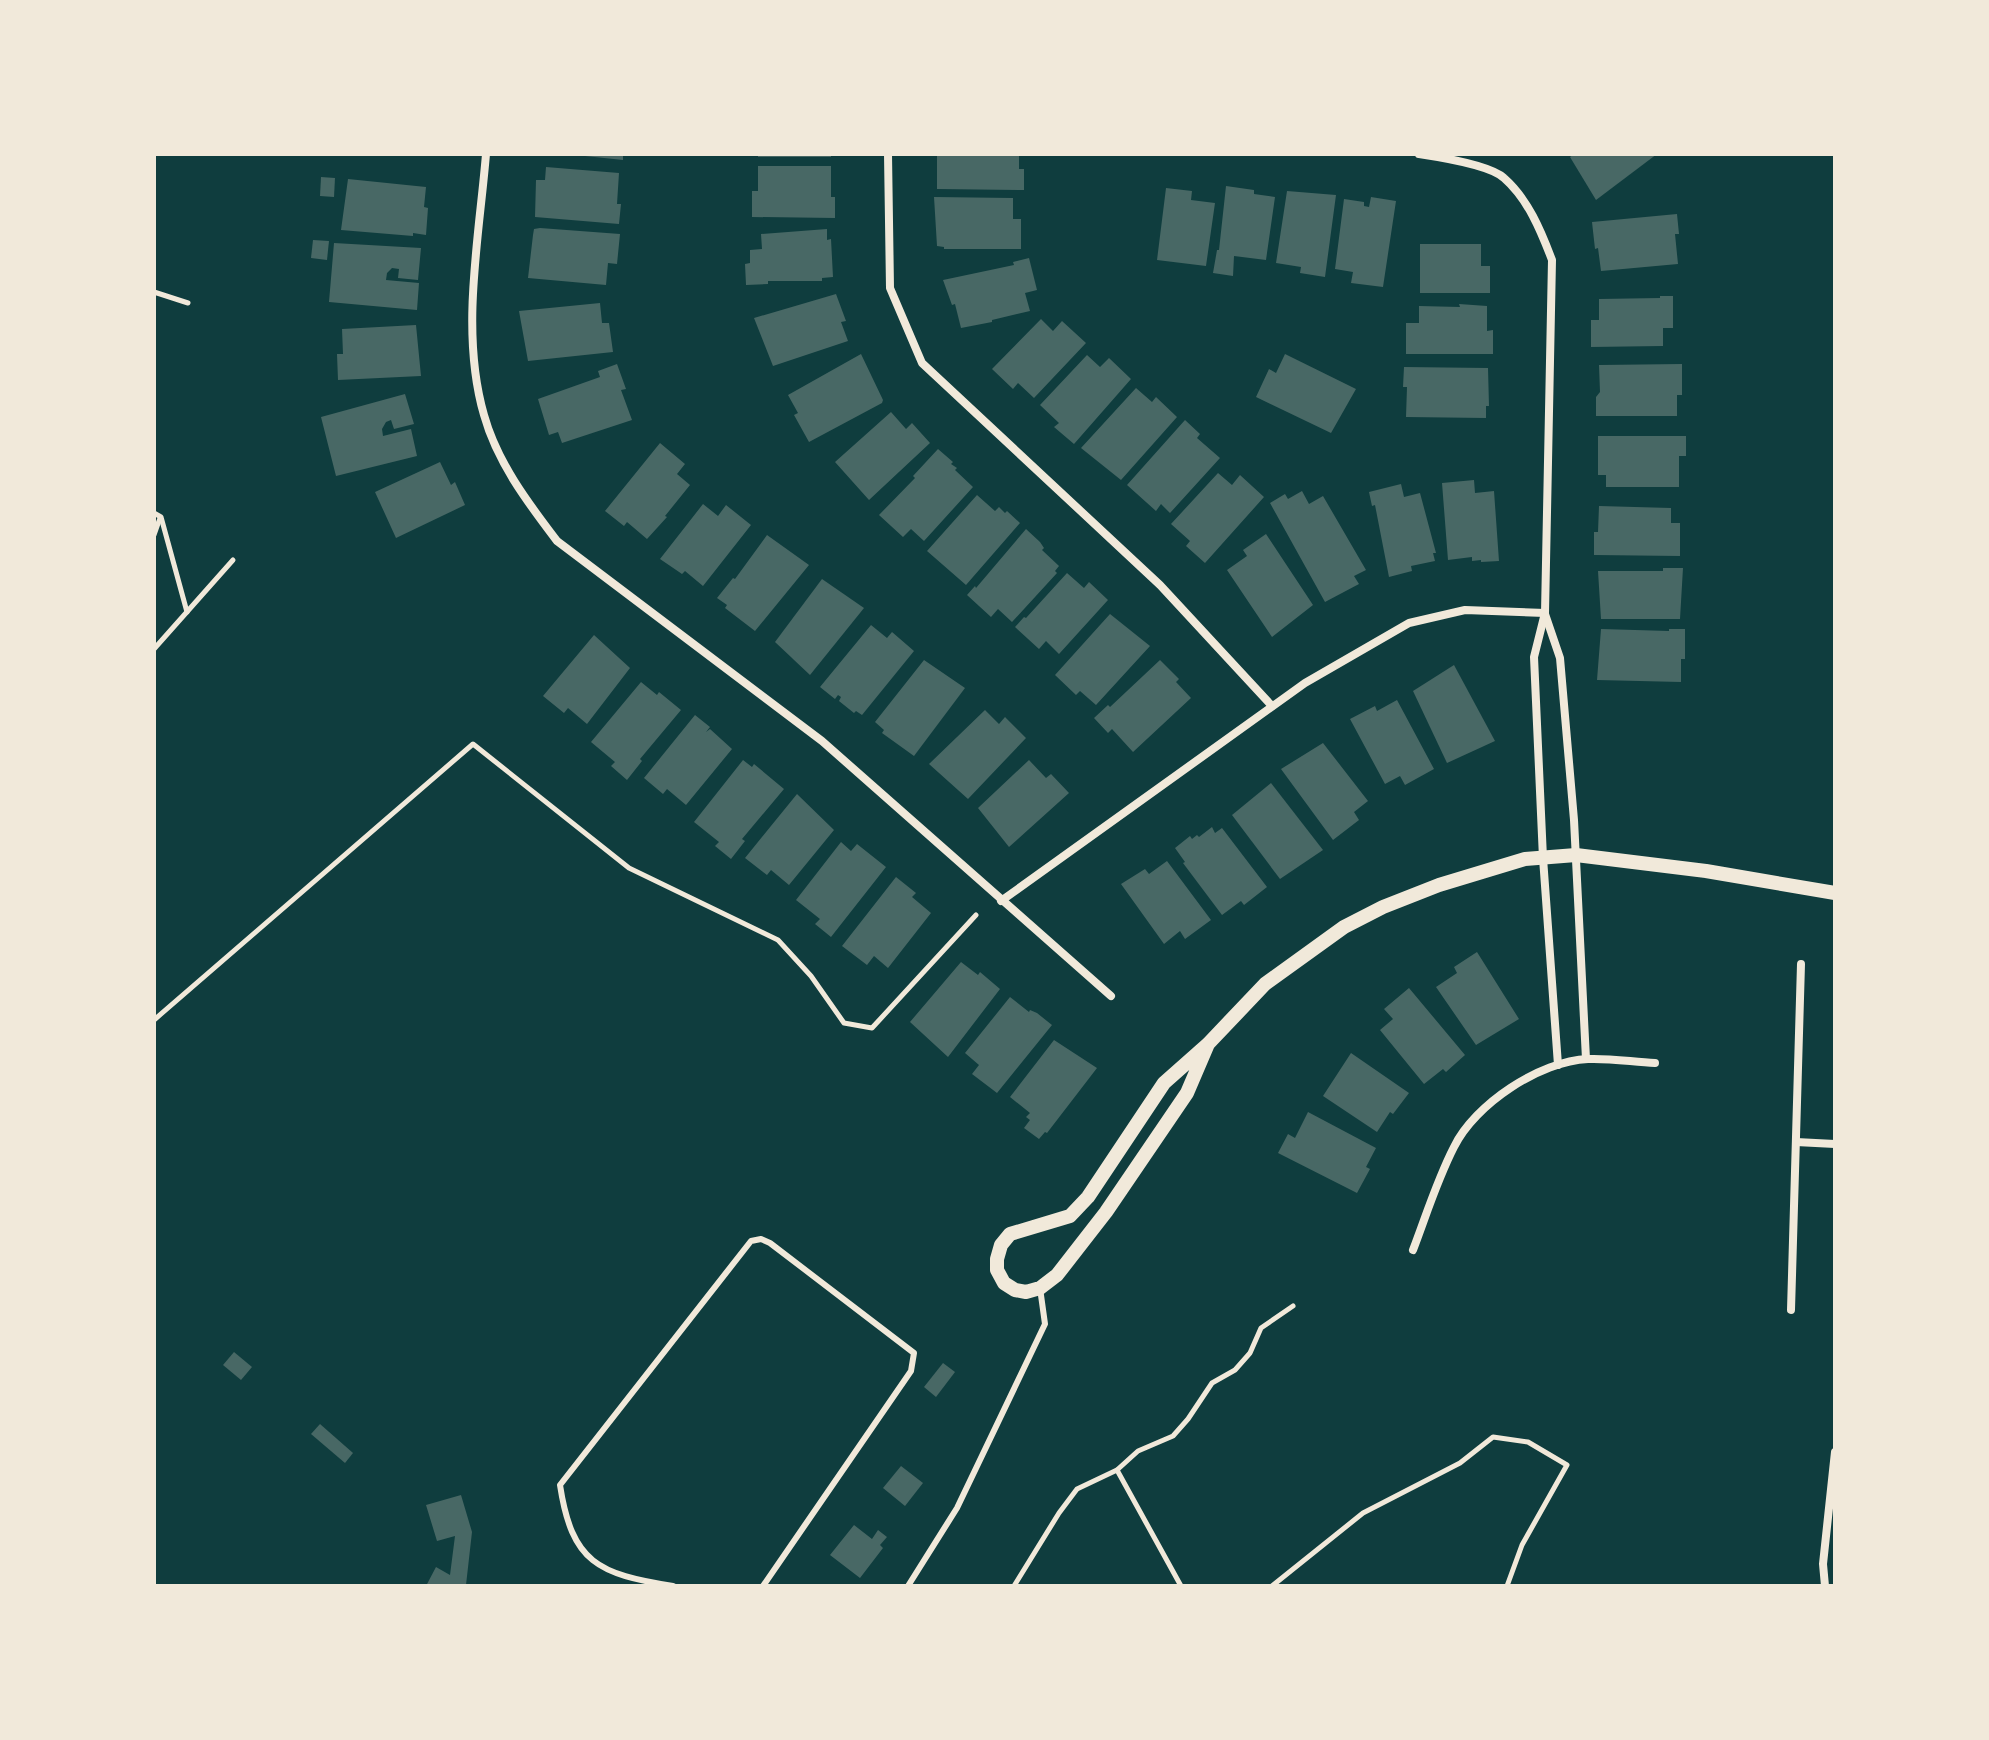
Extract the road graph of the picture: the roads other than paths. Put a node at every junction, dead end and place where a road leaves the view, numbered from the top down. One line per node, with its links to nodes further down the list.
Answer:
1 (486, 154): 9 (street)
2 (888, 154): 5 (street)
3 (1419, 154): 4 (street)
4 (1545, 613): 5 (street); 6 (street); 7 (street)
5 (1272, 706): 9 (street)
6 (1576, 855): 7 (street); 8 (street); 13 (street)
7 (1543, 858): 12 (street); 15 (street)
8 (1835, 893)
9 (1001, 901): 11 (street)
10 (1801, 964): 16 (street)
11 (1111, 996)
12 (1208, 1044): 19 (street); 19 (street)
13 (1586, 1059): 14 (street); 15 (street)
14 (1655, 1063)
15 (1558, 1065): 18 (street)
16 (1796, 1142): 17 (street); 20 (street)
17 (1835, 1144)
18 (1413, 1250)
19 (1040, 1288): 24 (lane)
20 (1791, 1310)
21 (1835, 1452): 25 (street)
22 (673, 1586): 23 (lane)
23 (763, 1586)
24 (908, 1586)
25 (1825, 1586)

